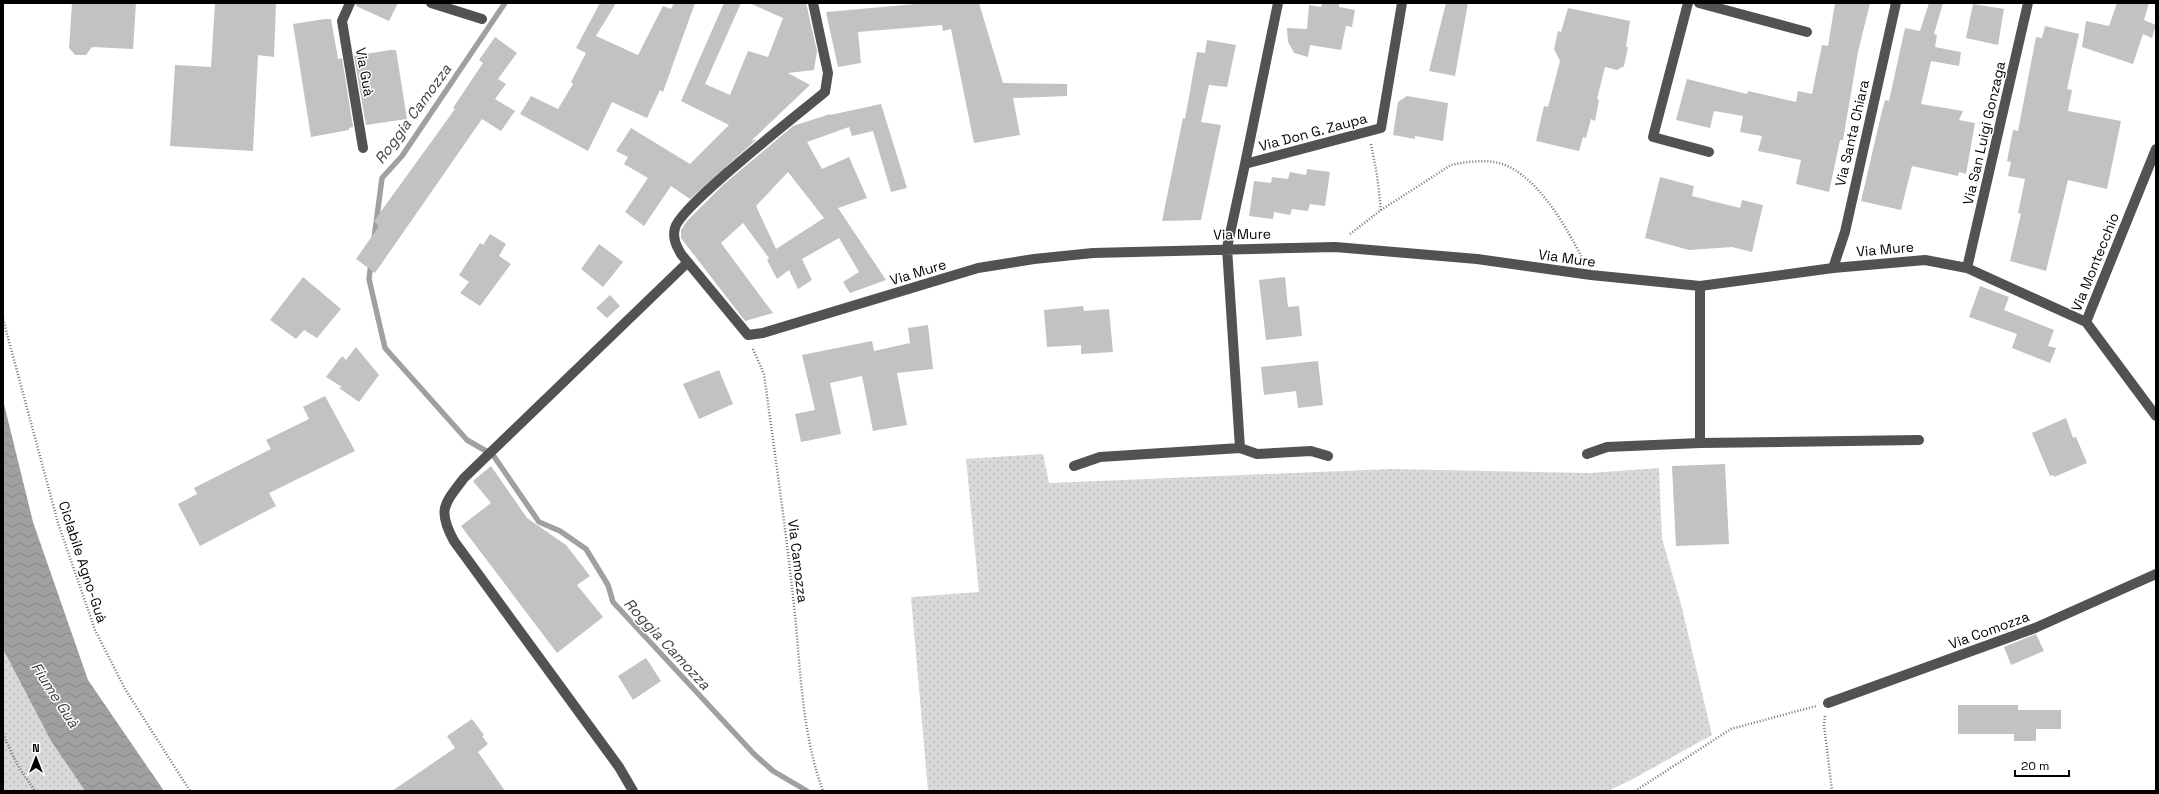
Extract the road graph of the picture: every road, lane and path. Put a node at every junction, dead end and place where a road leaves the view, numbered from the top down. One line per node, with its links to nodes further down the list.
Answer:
1 (350, 3): 13 (street, Via Guà)
2 (431, 3): 10 (street)
3 (813, 3): 20 (street)
4 (1278, 3): 16 (street, Via Don G. Zaupa)
5 (1402, 3): 12 (street, Via Don G. Zaupa)
6 (1688, 3): 15 (street)
7 (1699, 3): 11 (street)
8 (1896, 3): 21 (street, Via Santa Chiara)
9 (2028, 3): 22 (street, Via San Luigi Gonzaga)
10 (482, 19)
11 (1807, 32)
12 (1369, 132): 16 (street, Via Don G. Zaupa); 17 (path)
13 (363, 148)
14 (2156, 149): 26 (street, Via Montecchio)
15 (1709, 152)
16 (1245, 164): 19 (street, Via Don G. Zaupa)
17 (1381, 210): 18 (path); 23 (path)
18 (1335, 247): 19 (street, Via Mure); 23 (street, Via Mure)
19 (1227, 248): 27 (street, Via Mure); 31 (street, Via Don G. Zaupa)
20 (687, 263): 27 (street); 40 (street)
21 (1833, 268): 22 (street, Via Mure); 24 (street, Via Mure)
22 (1967, 268): 26 (street, Via Mure)
23 (1591, 275): 24 (street, Via Mure)
24 (1700, 286): 30 (street)
25 (3, 319): 39 (path, Ciclabile Agno-Guà)
26 (2086, 322): 28 (street, Via Montecchio)
27 (748, 335): 41 (path, Via Camozza)
28 (2156, 416)
29 (1919, 440): 30 (street)
30 (1700, 443): 32 (street)
31 (1240, 448): 33 (street); 34 (street)
32 (1587, 454)
33 (1328, 456)
34 (1074, 466)
35 (2156, 574): 36 (street, Via Comozza)
36 (1828, 703): 42 (path); 43 (path)
37 (3, 734): 38 (path)
38 (35, 791)
39 (190, 791)
40 (633, 791)
41 (823, 791)
42 (1635, 791)
43 (1832, 791)

